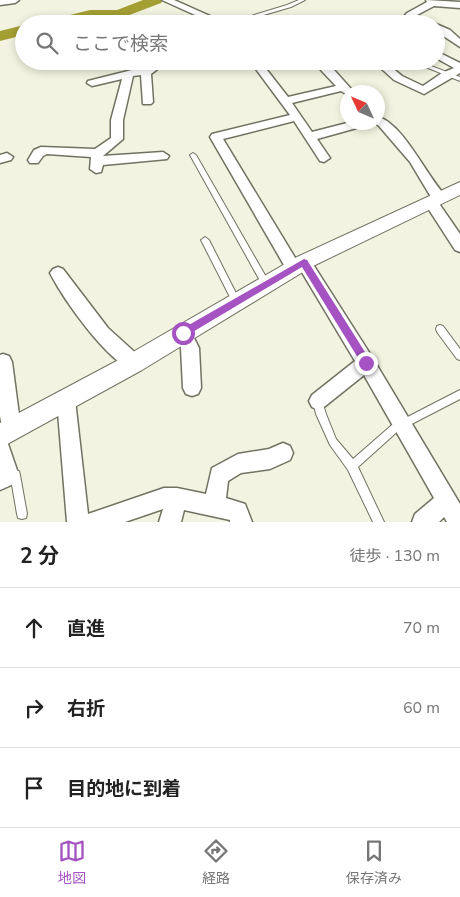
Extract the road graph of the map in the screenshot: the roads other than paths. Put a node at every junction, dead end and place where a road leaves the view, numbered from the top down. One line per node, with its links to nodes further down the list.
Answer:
1 (15, 0): 4 (street)
2 (303, 0): 8 (lane)
3 (168, 1): 7 (street)
4 (0, 2)
5 (431, 2): 6 (street); 9 (street)
6 (460, 5)
7 (201, 15)
8 (257, 15)
9 (410, 15)
10 (445, 31): 11 (street)
11 (460, 44)
12 (445, 59): 13 (street)
13 (460, 68): 21 (street)
14 (146, 70): 20 (street)
15 (149, 70): 27 (street)
16 (262, 70): 26 (street)
17 (327, 70): 24 (street)
18 (389, 70): 21 (street)
19 (434, 70): 21 (lane)
20 (129, 73): 23 (street); 36 (street)
21 (446, 75): 22 (lane)
22 (460, 79)
23 (92, 83)
24 (341, 85)
25 (340, 91): 26 (street)
26 (286, 101): 28 (street)
27 (147, 102)
28 (297, 117): 31 (street); 41 (street)
29 (340, 129): 31 (street)
30 (385, 130): 38 (street)
31 (309, 137): 34 (street)
32 (193, 155): 43 (lane)
33 (163, 156): 36 (street)
34 (324, 158)
35 (34, 160): 36 (street)
36 (97, 161)
37 (460, 188): 38 (street)
38 (435, 200): 40 (street); 41 (street)
39 (205, 240): 44 (lane)
40 (460, 246)
41 (298, 265): 43 (street); 49 (street)
42 (58, 273): 50 (street)
43 (266, 284): 44 (street)
44 (236, 302): 46 (street)
45 (440, 329): 47 (lane)
46 (183, 333): 50 (street); 51 (street)
47 (460, 356)
48 (2, 362): 56 (street)
49 (366, 363): 54 (street); 55 (street)
50 (134, 364): 53 (street)
51 (192, 388)
52 (460, 394): 55 (lane)
53 (66, 400): 56 (street); 64 (street)
54 (318, 401): 58 (lane)
55 (402, 424): 58 (lane); 61 (street)
56 (4, 438): 59 (street)
57 (283, 453): 62 (street)
58 (352, 466): 68 (lane)
59 (4, 478): 63 (lane)
60 (177, 498): 62 (street); 65 (street); 66 (street)
61 (446, 501): 69 (street); 70 (street)
62 (214, 506): 67 (street)
63 (22, 514)
64 (78, 522)
65 (95, 522)
66 (170, 522)
67 (242, 522)
68 (379, 522)
69 (423, 522)
70 (459, 522)

